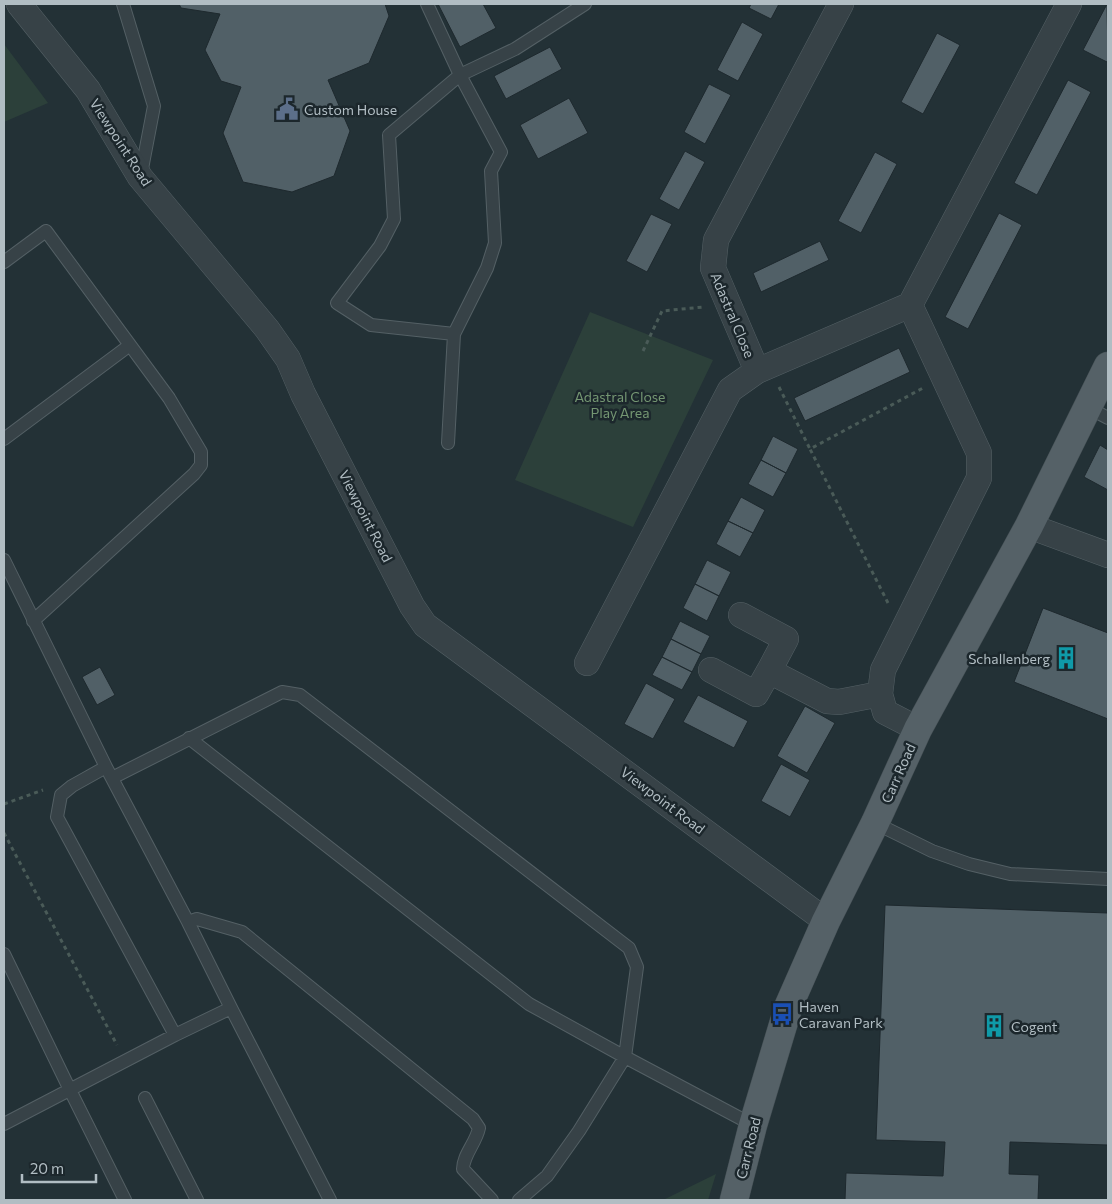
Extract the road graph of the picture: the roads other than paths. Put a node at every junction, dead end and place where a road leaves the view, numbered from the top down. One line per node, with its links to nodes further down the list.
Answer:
1 (19, 4): 8 (street, Viewpoint Road)
2 (123, 4): 8 (lane)
3 (427, 4): 7 (lane)
4 (585, 4): 7 (lane)
5 (841, 4): 14 (street, Adastral Close)
6 (1069, 4): 10 (street)
7 (460, 75): 11 (lane); 11 (lane)
8 (140, 177): 32 (street, Viewpoint Road)
9 (4, 262): 12 (lane)
10 (910, 305): 14 (street, Adastral Close); 26 (street)
11 (454, 334): 17 (lane)
12 (130, 345): 16 (lane); 22 (lane)
13 (1108, 366): 15 (main road, Carr Road)
14 (763, 369): 23 (street)
15 (1098, 412): 18 (main road, Carr Road)
16 (4, 439)
17 (448, 443)
18 (1029, 526): 19 (street); 27 (main road, Carr Road)
19 (1108, 555)
20 (4, 560): 22 (lane)
21 (741, 615): 25 (street)
22 (34, 621): 29 (lane)
23 (587, 663)
24 (712, 670): 25 (street)
25 (769, 671): 26 (street)
26 (880, 694): 27 (street)
27 (918, 729): 30 (main road, Carr Road)
28 (189, 738): 29 (lane); 37 (lane); 37 (lane)
29 (109, 773): 33 (lane); 36 (lane)
30 (875, 823): 31 (lane); 32 (main road, Carr Road)
31 (1108, 879)
32 (826, 920): 41 (main road, Carr Road)
33 (188, 922): 35 (lane); 45 (lane)
34 (4, 954): 38 (lane)
35 (231, 1008): 36 (lane); 44 (lane)
36 (175, 1035): 38 (lane)
37 (625, 1057): 41 (lane); 46 (lane)
38 (70, 1090): 40 (lane); 42 (lane)
39 (145, 1098): 43 (lane)
40 (4, 1124)
41 (753, 1126): 47 (main road, Carr Road)
42 (125, 1200)
43 (197, 1200)
44 (330, 1200)
45 (492, 1200)
46 (519, 1200)
47 (734, 1200)

